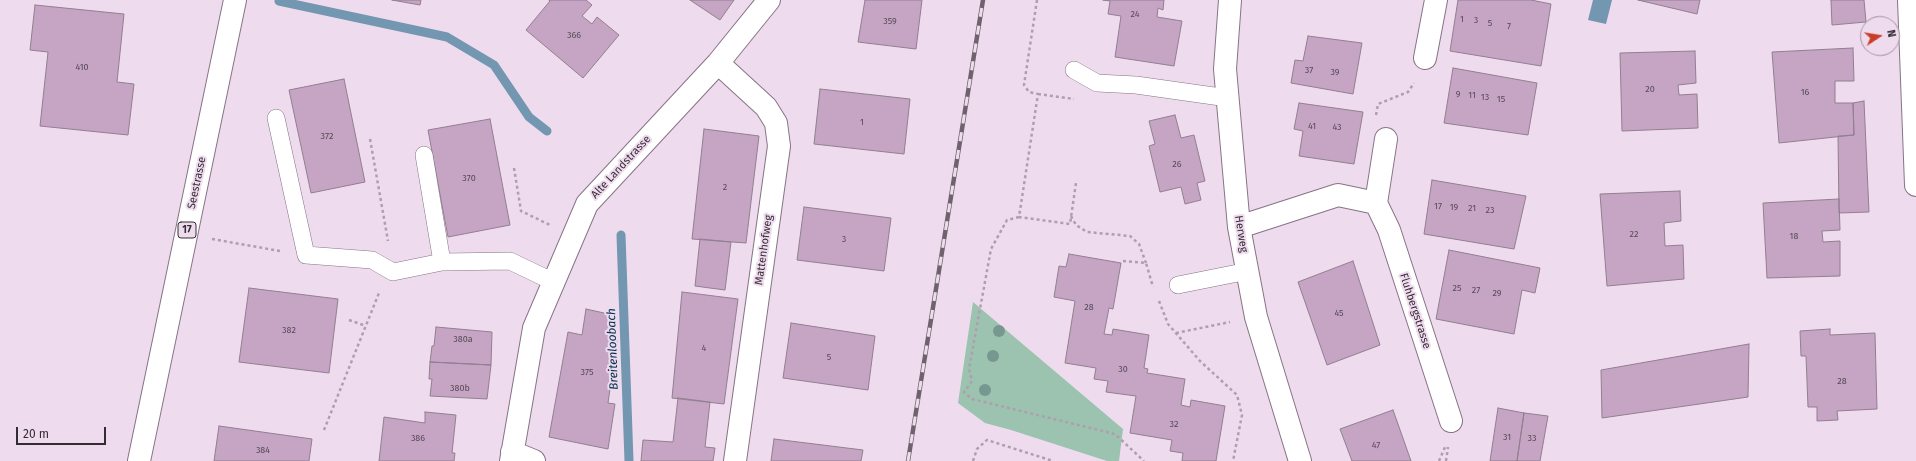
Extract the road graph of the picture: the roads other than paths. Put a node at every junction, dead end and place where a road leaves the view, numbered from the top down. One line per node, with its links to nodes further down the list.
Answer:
1 (235, 0): 22 (street, Seestrasse / 17)
2 (769, 0): 7 (street, Alte Landstrasse)
3 (1230, 0): 9 (street, Herweg)
4 (1436, 0): 6 (street)
5 (1909, 0): 13 (street)
6 (1425, 58)
7 (718, 63): 18 (street, Alte Landstrasse); 24 (street, Mattenhofweg)
8 (1074, 70): 9 (lane)
9 (1228, 98): 15 (street, Herweg)
10 (276, 118): 16 (lane)
11 (1386, 139): 14 (street)
12 (424, 155): 16 (lane)
13 (1916, 185)
14 (1376, 203): 15 (street); 20 (street, Fluhbergstrasse)
15 (1239, 227): 17 (street, Herweg)
16 (442, 262): 18 (lane)
17 (1248, 271): 19 (lane); 25 (street, Herweg)
18 (554, 282): 21 (street, Alte Landstrasse)
19 (1178, 285)
20 (1451, 421)
21 (512, 456): 23 (street)
22 (139, 461)
23 (534, 461)
24 (735, 461)
25 (1300, 461)

